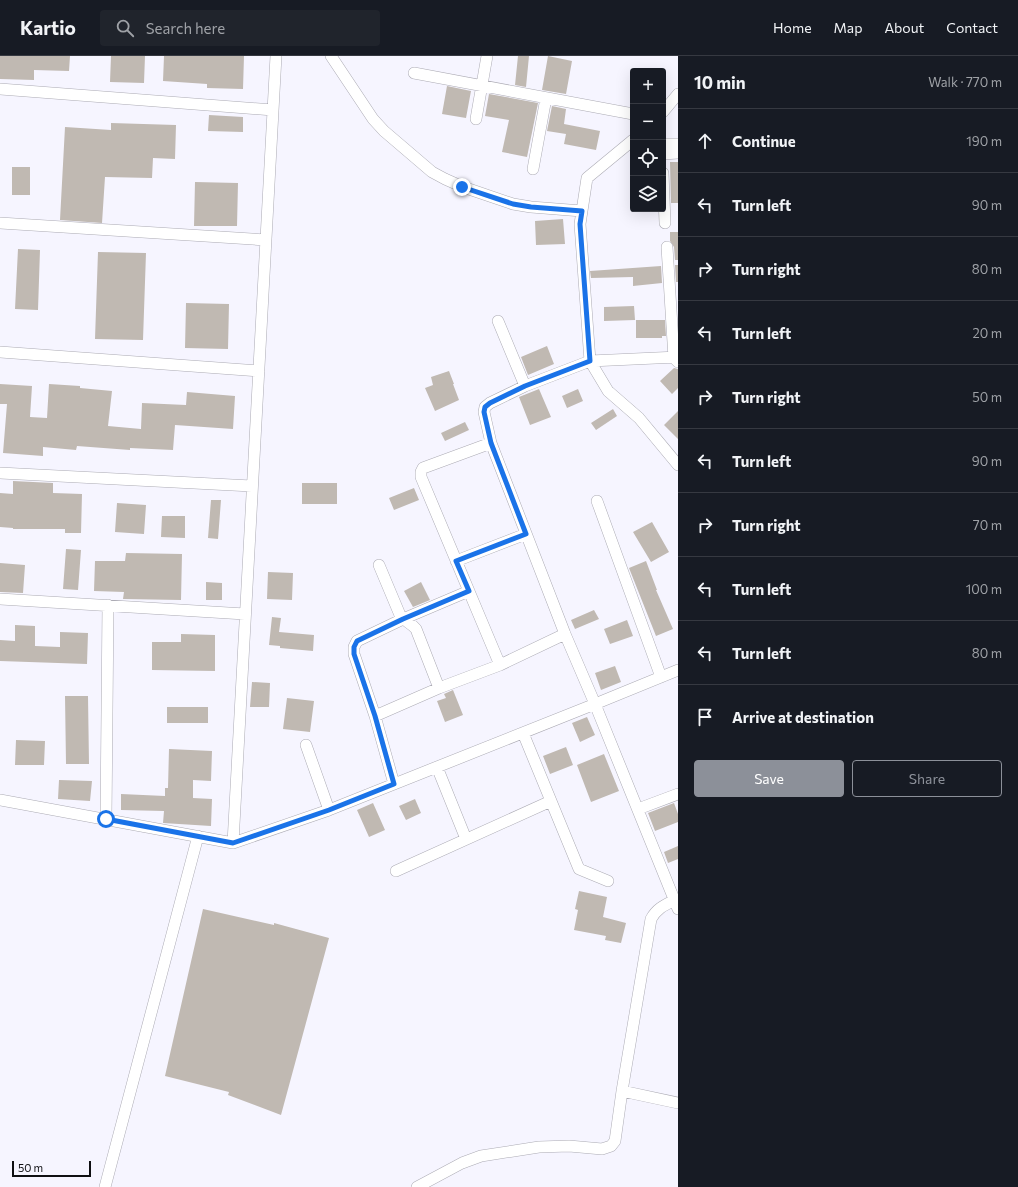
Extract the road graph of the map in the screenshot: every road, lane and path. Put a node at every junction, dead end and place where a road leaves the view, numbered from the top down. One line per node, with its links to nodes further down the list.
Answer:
1 (276, 56): 10 (street)
2 (331, 56): 20 (street)
3 (487, 56): 5 (street)
4 (414, 73): 5 (street)
5 (481, 85): 8 (street); 12 (street)
6 (0, 89): 10 (street)
7 (678, 94): 9 (street)
8 (546, 98): 11 (street); 18 (street)
9 (666, 108)
10 (273, 110): 23 (street)
11 (630, 113)
12 (476, 119)
13 (630, 142): 20 (street)
14 (666, 144): 15 (street)
15 (678, 144)
16 (678, 153): 17 (street)
17 (666, 154)
18 (533, 170)
19 (663, 176): 22 (street)
20 (582, 211): 28 (street)
21 (0, 223): 23 (street)
22 (665, 223)
23 (266, 240): 29 (street)
24 (667, 247): 27 (street)
25 (498, 321): 30 (street)
26 (0, 352): 29 (street)
27 (677, 359): 28 (street)
28 (590, 361): 30 (street); 32 (street)
29 (259, 370): 34 (street)
30 (525, 386): 31 (street)
31 (491, 443): 36 (street); 37 (street)
32 (678, 465)
33 (0, 472): 34 (street)
34 (252, 486): 42 (street)
35 (597, 501): 47 (street)
36 (526, 534): 37 (street); 44 (street)
37 (456, 561): 39 (street)
38 (379, 565): 43 (street)
39 (469, 591): 43 (street); 45 (street)
40 (0, 599): 41 (street)
41 (108, 605): 42 (street); 60 (street)
42 (246, 614): 63 (street)
43 (403, 619): 48 (street); 50 (street)
44 (565, 634): 45 (street); 49 (street)
45 (500, 665): 48 (street)
46 (678, 670): 47 (street)
47 (661, 677): 49 (street)
48 (439, 688): 50 (street)
49 (596, 704): 51 (street); 58 (street)
50 (375, 716): 54 (street)
51 (523, 733): 53 (street); 57 (street)
52 (306, 745): 59 (street)
53 (437, 767): 54 (street); 62 (street)
54 (394, 784): 59 (street)
55 (678, 794): 58 (street)
56 (0, 800): 60 (street)
57 (551, 801): 62 (street); 65 (street)
58 (638, 809): 66 (street)
59 (329, 810): 63 (street)
60 (106, 819): 61 (street)
61 (198, 836): 63 (street); 69 (street)
62 (466, 839): 64 (street)
63 (233, 843)
64 (396, 871)
65 (608, 881)
66 (676, 904): 67 (street)
67 (622, 1091): 68 (street); 70 (street)
68 (678, 1103)
69 (105, 1187)
70 (417, 1187)

